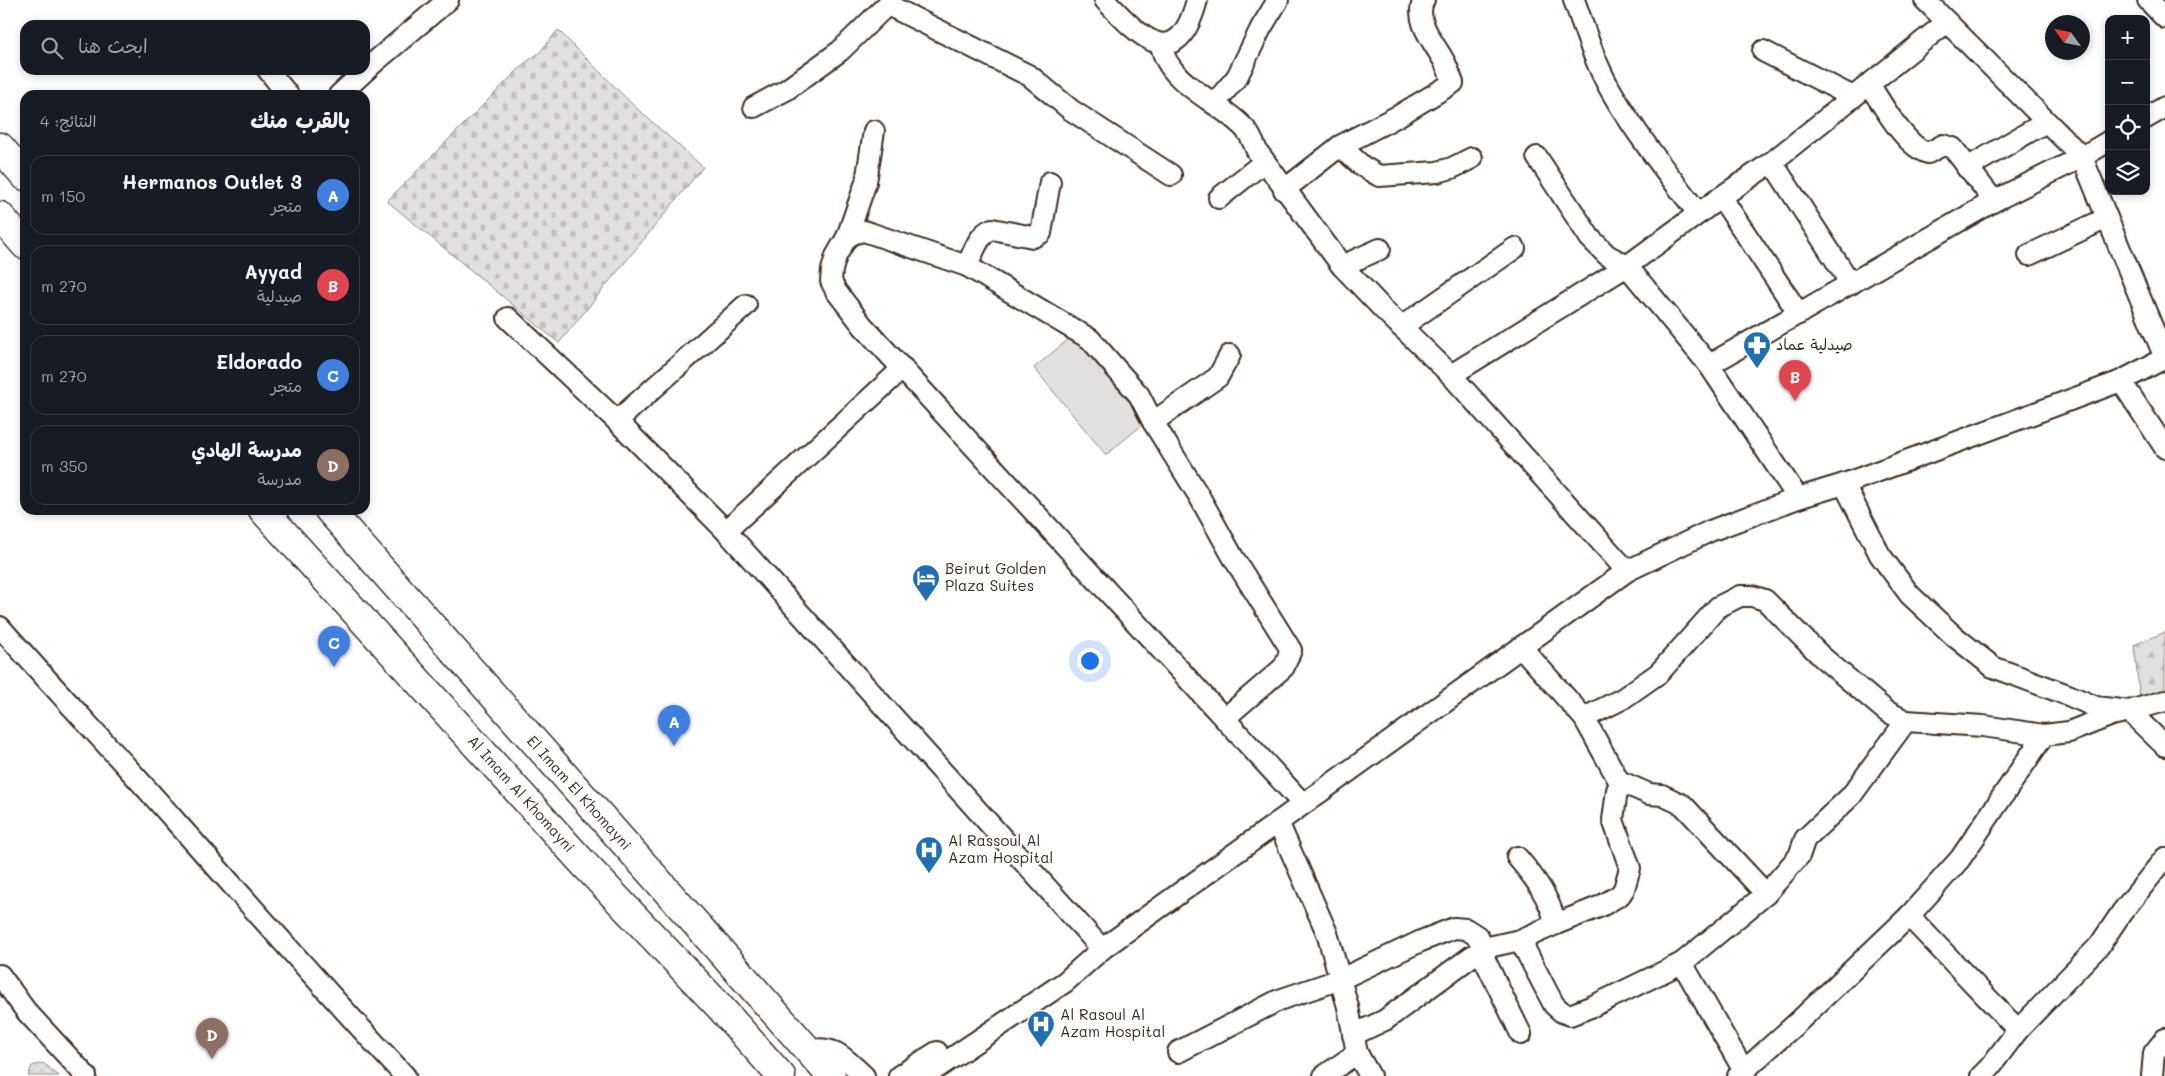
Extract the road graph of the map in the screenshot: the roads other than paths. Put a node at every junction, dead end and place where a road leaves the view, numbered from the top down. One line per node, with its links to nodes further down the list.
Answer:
1 (448, 0): 14 (street)
2 (1106, 0): 12 (street)
3 (1197, 0): 12 (street)
4 (1278, 0): 21 (street)
5 (1424, 0): 28 (street)
6 (1574, 0): 43 (street)
7 (1925, 0): 11 (street)
8 (2148, 0): 10 (street)
9 (890, 3): 22 (street); 37 (street)
10 (2165, 18)
11 (1947, 22): 17 (street); 25 (street)
12 (1161, 44): 21 (street)
13 (1763, 51): 20 (street)
14 (370, 66)
15 (272, 75): 18 (street)
16 (360, 75): 19 (street)
17 (1869, 84): 20 (street); 35 (street)
18 (284, 90)
19 (344, 90)
20 (1853, 97): 34 (street)
21 (1214, 104): 33 (street)
22 (754, 107)
23 (2165, 107): 24 (street)
24 (2150, 116)
25 (2046, 122): 31 (street); 35 (street)
26 (874, 131): 46 (street)
27 (2105, 143): 31 (street)
28 (1340, 146): 32 (street); 39 (street)
29 (0, 148): 36 (highway)
30 (1537, 157): 53 (street)
31 (2082, 157): 42 (street); 45 (street)
32 (1472, 158)
33 (1264, 162): 39 (street); 41 (street)
34 (1772, 162): 40 (street); 54 (street)
35 (1967, 168): 42 (street)
36 (20, 170)
37 (1171, 175)
38 (1050, 182): 51 (street)
39 (1284, 190): 52 (street)
40 (1721, 196): 43 (street); 56 (street)
41 (1219, 198)
42 (1994, 201): 54 (street)
43 (1698, 214): 53 (street)
44 (0, 216): 47 (highway)
45 (2108, 218): 50 (street); 60 (street)
46 (847, 237): 51 (street); 62 (street)
47 (20, 239)
48 (1515, 248): 58 (street)
49 (1380, 249): 52 (street)
50 (2030, 255)
51 (967, 266): 66 (street)
52 (1342, 266): 58 (street)
53 (1627, 266): 61 (street); 63 (street)
54 (1851, 284): 56 (street)
55 (746, 305): 65 (street)
56 (1799, 314): 61 (street)
57 (508, 318): 65 (street)
58 (1401, 327): 63 (street)
59 (1230, 355): 66 (street)
60 (2165, 358): 64 (street)
61 (1709, 365): 69 (street)
62 (903, 368): 72 (street); 78 (street)
63 (1451, 375): 73 (street)
64 (2121, 381): 67 (street); 68 (street)
65 (617, 421): 72 (street)
66 (1152, 422): 78 (street)
67 (2165, 448)
68 (1844, 484): 69 (street); 77 (street)
69 (1798, 498): 73 (street)
70 (268, 515): 106 (highway, Al Imam Al Khomayni)
71 (333, 515): 101 (highway, El Imam El Khomayni)
72 (726, 531): 92 (street)
73 (1628, 571): 75 (street)
74 (0, 627): 105 (street)
75 (1521, 647): 79 (street); 84 (street)
76 (2165, 701): 77 (street)
77 (2129, 711): 81 (street); 82 (street)
78 (1225, 718): 84 (street)
79 (1584, 718): 80 (street); 83 (street)
80 (1906, 721): 81 (street); 88 (street)
81 (2044, 736): 89 (street)
82 (2165, 746)
83 (1626, 784): 88 (street); 90 (street)
84 (1303, 804): 85 (street)
85 (1278, 822): 92 (street); 96 (street)
86 (1517, 857): 90 (street)
87 (2165, 858): 97 (street)
88 (1766, 894): 94 (street)
89 (1909, 916): 97 (street); 103 (street)
90 (1556, 924): 91 (street)
91 (1520, 940): 93 (street); 94 (street)
92 (1101, 950): 109 (street); 110 (street)
93 (1481, 952): 96 (street); 98 (street); 100 (street)
94 (1682, 963): 103 (street)
95 (0, 975): 104 (street)
96 (1341, 979): 100 (street); 102 (street)
97 (2018, 1030): 113 (street)
98 (1521, 1034)
99 (2165, 1039): 114 (street)
100 (1355, 1044): 111 (street); 112 (street)
101 (808, 1050): 107 (highway, El Imam El Khomayni); 108 (street)
102 (1178, 1052)
103 (1741, 1073)
104 (86, 1076)
105 (405, 1076)
106 (781, 1076)
107 (831, 1076)
108 (864, 1076)
109 (899, 1076)
110 (925, 1076)
111 (1324, 1076)
112 (1370, 1076)
113 (1981, 1076)
114 (2152, 1076)

